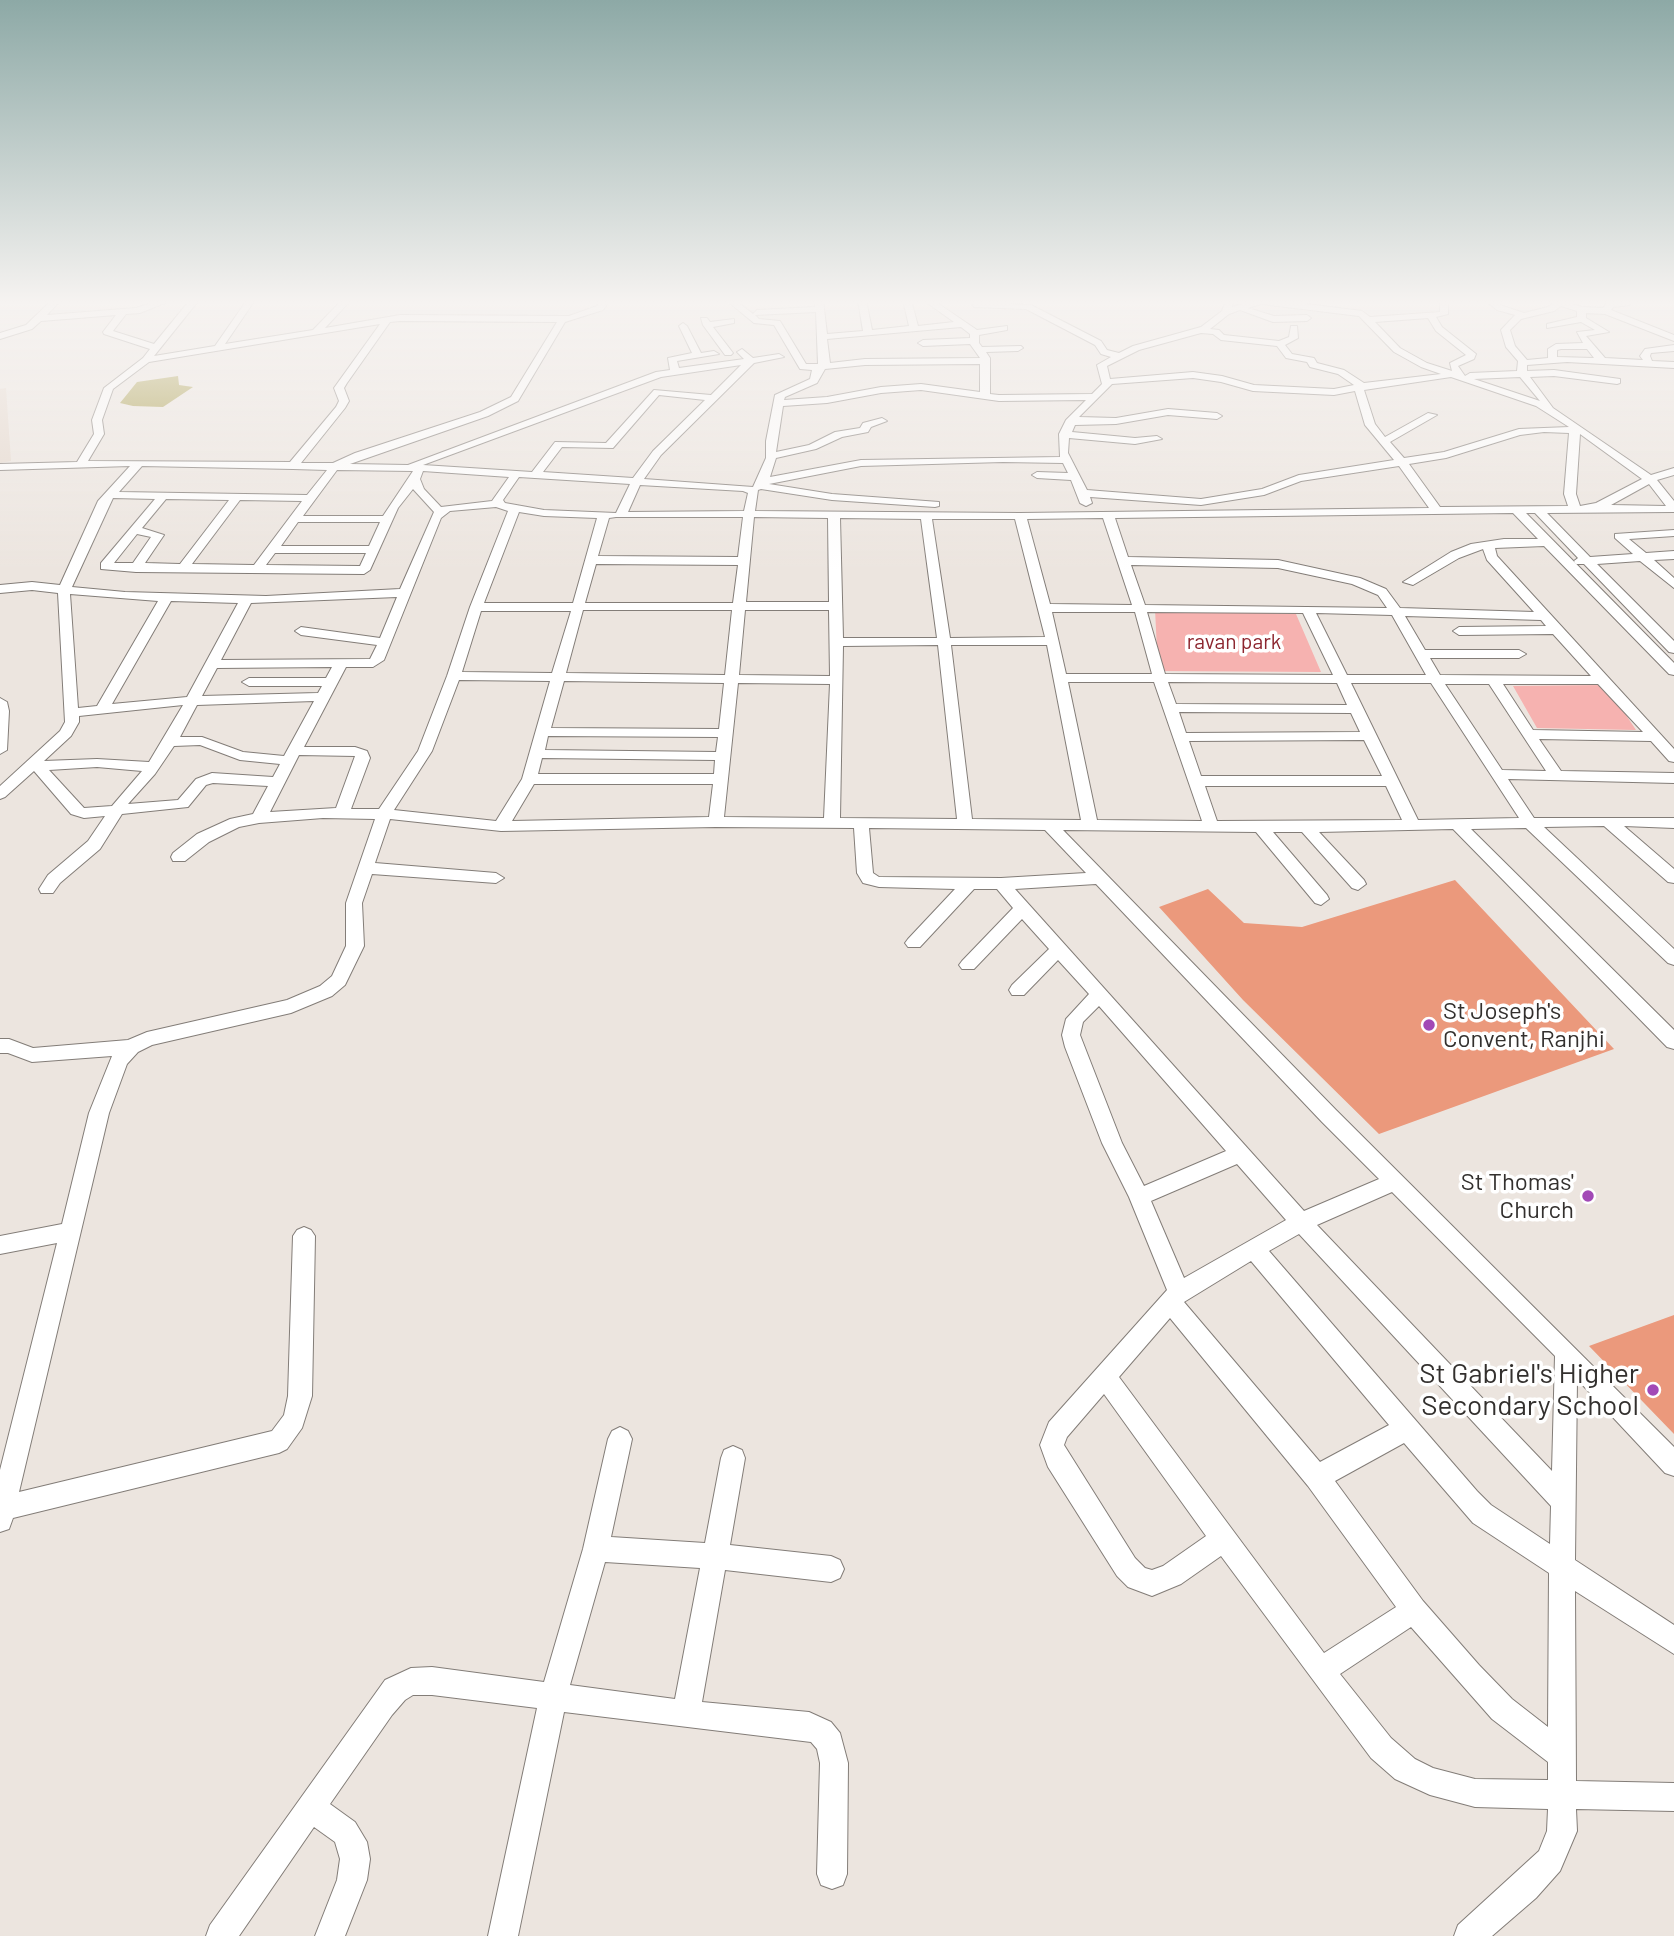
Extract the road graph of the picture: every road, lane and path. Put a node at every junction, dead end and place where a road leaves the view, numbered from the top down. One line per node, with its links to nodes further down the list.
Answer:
1 (108, 390): 41 (street)
2 (340, 390): 42 (street)
3 (522, 390): 44 (street)
4 (615, 390): 45 (street)
5 (680, 390): 49 (street)
6 (686, 390): 21 (street)
7 (721, 390): 21 (street)
8 (790, 390): 24 (street)
9 (892, 390): 24 (street)
10 (941, 390): 19 (street)
11 (985, 390): 19 (street)
12 (1102, 390): 20 (street)
13 (1239, 390): 23 (street)
14 (1311, 390): 15 (street)
15 (1346, 390)
16 (1362, 390): 34 (street)
17 (1497, 390): 26 (street)
18 (1536, 390): 26 (street)
19 (985, 396): 22 (street)
20 (1092, 397): 22 (street); 30 (street)
21 (713, 398): 53 (street)
22 (1008, 398): 25 (street)
23 (1245, 398)
24 (779, 403): 36 (street)
25 (1050, 406)
26 (1549, 409): 31 (street)
27 (1432, 415): 34 (street)
28 (1217, 416): 30 (street)
29 (882, 421): 36 (street)
30 (1070, 422): 32 (street)
31 (1569, 423): 40 (street); 52 (street); 64 (street)
32 (1064, 434): 33 (street); 37 (street)
33 (1157, 439)
34 (1385, 440): 40 (street)
35 (906, 451): 38 (street)
36 (772, 456): 55 (street)
37 (1066, 460): 38 (street); 51 (street)
38 (874, 462): 55 (street)
39 (139, 463): 41 (street); 42 (street); 57 (street)
40 (1403, 463): 56 (street); 67 (street)
41 (81, 464): 43 (street)
42 (293, 466): 44 (street)
43 (0, 467)
44 (334, 467): 45 (street); 60 (street)
45 (406, 468): 47 (street)
46 (1674, 471): 52 (street)
47 (417, 473): 48 (street); 70 (street); 81 (street)
48 (517, 473): 49 (street); 61 (street)
49 (535, 475): 53 (street)
50 (1037, 475): 51 (street)
51 (1076, 477): 56 (street)
52 (1653, 481): 54 (street); 62 (street); 66 (street)
53 (636, 482): 55 (street); 74 (street)
54 (1674, 484)
55 (758, 486): 71 (street); 79 (street)
56 (1084, 493): 76 (street)
57 (110, 495): 58 (street); 104 (street)
58 (163, 496): 59 (street); 82 (street)
59 (237, 497): 60 (street); 97 (street)
60 (308, 499): 80 (street)
61 (497, 504): 63 (street); 70 (street)
62 (1594, 508): 64 (street); 65 (street)
63 (515, 509): 73 (street); 111 (street)
64 (1575, 509): 69 (street)
65 (1623, 509): 66 (street); 84 (street)
66 (1674, 509)
67 (1437, 511): 68 (street); 77 (street)
68 (1517, 511): 69 (street); 85 (street)
69 (1539, 511): 94 (street)
70 (440, 512): 105 (street)
71 (749, 514): 72 (street); 74 (street); 92 (street)
72 (834, 514): 75 (street); 110 (street)
73 (604, 515): 74 (street); 91 (street)
74 (621, 515)
75 (926, 515): 78 (street); 127 (street)
76 (1086, 515): 77 (street); 79 (street)
77 (1108, 515): 93 (street)
78 (1020, 516): 79 (street); 112 (street)
79 (1064, 516)
80 (293, 519): 81 (street); 87 (street)
81 (388, 519): 88 (street)
82 (134, 530): 96 (street); 96 (street)
83 (1674, 533): 84 (street)
84 (1647, 534): 89 (street); 90 (street)
85 (1546, 541): 86 (street); 95 (street)
86 (1488, 545): 99 (street); 118 (street)
87 (271, 549): 88 (street); 98 (street)
88 (375, 550): 98 (street)
89 (1673, 555): 90 (street)
90 (1644, 557): 94 (street); 100 (street)
91 (591, 559): 92 (street); 108 (street)
92 (743, 561): 109 (street)
93 (1124, 561): 113 (street); 115 (street)
94 (1586, 561): 95 (street); 101 (street)
95 (1565, 562): 103 (street)
96 (135, 568): 97 (street)
97 (183, 568): 98 (street)
98 (256, 569)
99 (1409, 582)
100 (1674, 584)
101 (1613, 588): 103 (street); 116 (street)
102 (0, 589): 104 (street)
103 (1591, 589): 117 (street)
104 (64, 590): 106 (street); 154 (street)
105 (402, 593): 107 (street); 125 (street)
106 (166, 598): 107 (street); 150 (street)
107 (246, 600): 131 (street)
108 (578, 606): 109 (street); 111 (street); 135 (street)
109 (740, 606): 110 (street); 136 (street)
110 (837, 606): 126 (street)
111 (476, 607): 134 (street)
112 (1044, 608): 113 (street); 124 (street)
113 (1140, 609): 114 (street); 138 (street)
114 (1308, 609): 115 (street); 142 (street)
115 (1396, 611): 118 (street); 129 (street)
116 (1637, 612): 117 (street); 123 (street)
117 (1615, 613): 122 (street)
118 (1542, 616): 119 (street)
119 (1555, 630): 120 (street); 144 (street)
120 (1460, 631)
121 (301, 632): 125 (street)
122 (1641, 638): 123 (street); 133 (street)
123 (1662, 638): 128 (street)
124 (1053, 641): 127 (street); 137 (street)
125 (384, 642): 132 (street)
126 (837, 642): 127 (street); 141 (street)
127 (944, 642): 191 (street)
128 (1674, 649)
129 (1420, 654): 130 (street); 143 (street)
130 (1519, 654)
131 (210, 664): 132 (street); 149 (street)
132 (340, 665): 145 (street)
133 (1674, 671)
134 (454, 676): 135 (street); 180 (street)
135 (559, 676): 136 (street); 155 (street)
136 (733, 677): 141 (street); 156 (street)
137 (1061, 678): 138 (street); 189 (street)
138 (1160, 679): 139 (street); 151 (street)
139 (1213, 679): 142 (street); 152 (street)
140 (1493, 679): 143 (street); 144 (street); 157 (street)
141 (837, 680): 186 (street)
142 (1343, 680): 143 (street); 153 (street)
143 (1436, 680): 169 (street)
144 (1602, 680): 160 (street)
145 (331, 681): 146 (street); 147 (street)
146 (250, 682)
147 (324, 697): 149 (street); 164 (street)
148 (0, 702): 162 (street)
149 (192, 703): 150 (street); 161 (street)
150 (103, 707): 154 (street)
151 (1170, 708): 152 (street); 159 (street)
152 (1223, 708): 153 (street)
153 (1355, 709): 158 (street)
154 (74, 713): 167 (street)
155 (543, 732): 156 (street); 163 (street)
156 (727, 733): 165 (street)
157 (1529, 734): 160 (street); 170 (street)
158 (1368, 736): 159 (street); 175 (street)
159 (1180, 737): 174 (street)
160 (1654, 737): 166 (street)
161 (170, 742): 164 (street); 168 (street)
162 (0, 750)
163 (537, 754): 165 (street); 172 (street)
164 (292, 756): 176 (street); 179 (street)
165 (724, 756): 173 (street)
166 (1674, 758)
167 (34, 766): 168 (street); 177 (street); 178 (street)
168 (152, 767): 178 (street)
169 (1497, 774): 170 (street); 184 (street)
170 (1556, 775): 171 (street)
171 (1674, 778)
172 (529, 779): 173 (street); 193 (street)
173 (722, 779): 183 (street)
174 (1195, 781): 175 (street); 194 (street)
175 (1390, 781): 190 (street)
176 (278, 782): 178 (street); 181 (street)
177 (0, 794)
178 (117, 810): 205 (street)
179 (342, 813): 180 (street); 181 (street)
180 (384, 814): 193 (street); 198 (street)
181 (259, 818): 197 (street)
182 (1608, 821): 184 (street); 185 (street); 201 (street)
183 (716, 822): 186 (street); 193 (street)
184 (1530, 822): 192 (street); 209 (street)
185 (1674, 823)
186 (832, 824): 187 (street)
187 (861, 824): 191 (street); 202 (street)
188 (1048, 824): 189 (street); 191 (street); 200 (street)
189 (1090, 824): 194 (street)
190 (1412, 824): 192 (street); 196 (street)
191 (965, 825)
192 (1458, 825): 215 (street)
193 (501, 826)
194 (1211, 826): 195 (street)
195 (1261, 827): 196 (street); 206 (street)
196 (1306, 827): 204 (street)
197 (178, 857)
198 (366, 868): 199 (street); 217 (street)
199 (496, 878)
200 (1101, 878): 203 (street); 219 (street)
201 (1674, 878)
202 (969, 884): 203 (street); 208 (street)
203 (1001, 884): 207 (street)
204 (1358, 884)
205 (47, 889)
206 (1321, 899)
207 (1022, 909): 210 (street); 212 (street)
208 (914, 943)
209 (1667, 944): 211 (street)
210 (1057, 951): 213 (street); 214 (street)
211 (1674, 958)
212 (968, 965)
213 (1018, 990)
214 (1098, 996): 218 (street); 220 (street)
215 (1674, 1042)
216 (0, 1047): 217 (street)
217 (131, 1047): 222 (street)
218 (1241, 1153): 220 (street); 221 (street)
219 (1396, 1181): 221 (street); 227 (street)
220 (1139, 1197): 226 (street)
221 (1301, 1222): 225 (street); 234 (street)
222 (71, 1231): 224 (street); 235 (street)
223 (304, 1236): 235 (street)
224 (0, 1245)
225 (1253, 1248): 226 (street); 229 (street)
226 (1175, 1297): 228 (street); 233 (street)
227 (1566, 1352): 232 (street); 234 (street)
228 (1105, 1377): 236 (street); 236 (street)
229 (1408, 1428): 233 (street); 239 (street)
230 (620, 1440): 237 (street)
231 (733, 1458): 238 (street)
232 (1674, 1464)
233 (1317, 1477): 241 (street)
234 (1564, 1502): 239 (street)
235 (1, 1514)
236 (1223, 1539): 243 (street)
237 (596, 1549): 238 (street); 244 (street)
238 (714, 1556): 240 (street); 245 (street)
239 (1562, 1566): 242 (street); 246 (street)
240 (831, 1569)
241 (1414, 1610): 243 (street); 246 (street)
242 (1674, 1641)
243 (1321, 1671): 249 (street)
244 (554, 1695): 245 (street); 248 (street); 253 (street)
245 (686, 1714): 250 (street)
246 (1564, 1757): 249 (street)
247 (1674, 1797): 249 (street)
248 (312, 1808): 251 (street); 252 (street)
249 (1561, 1812): 254 (street)
250 (832, 1874)
251 (220, 1936)
252 (330, 1936)
253 (503, 1936)
254 (1468, 1936)

